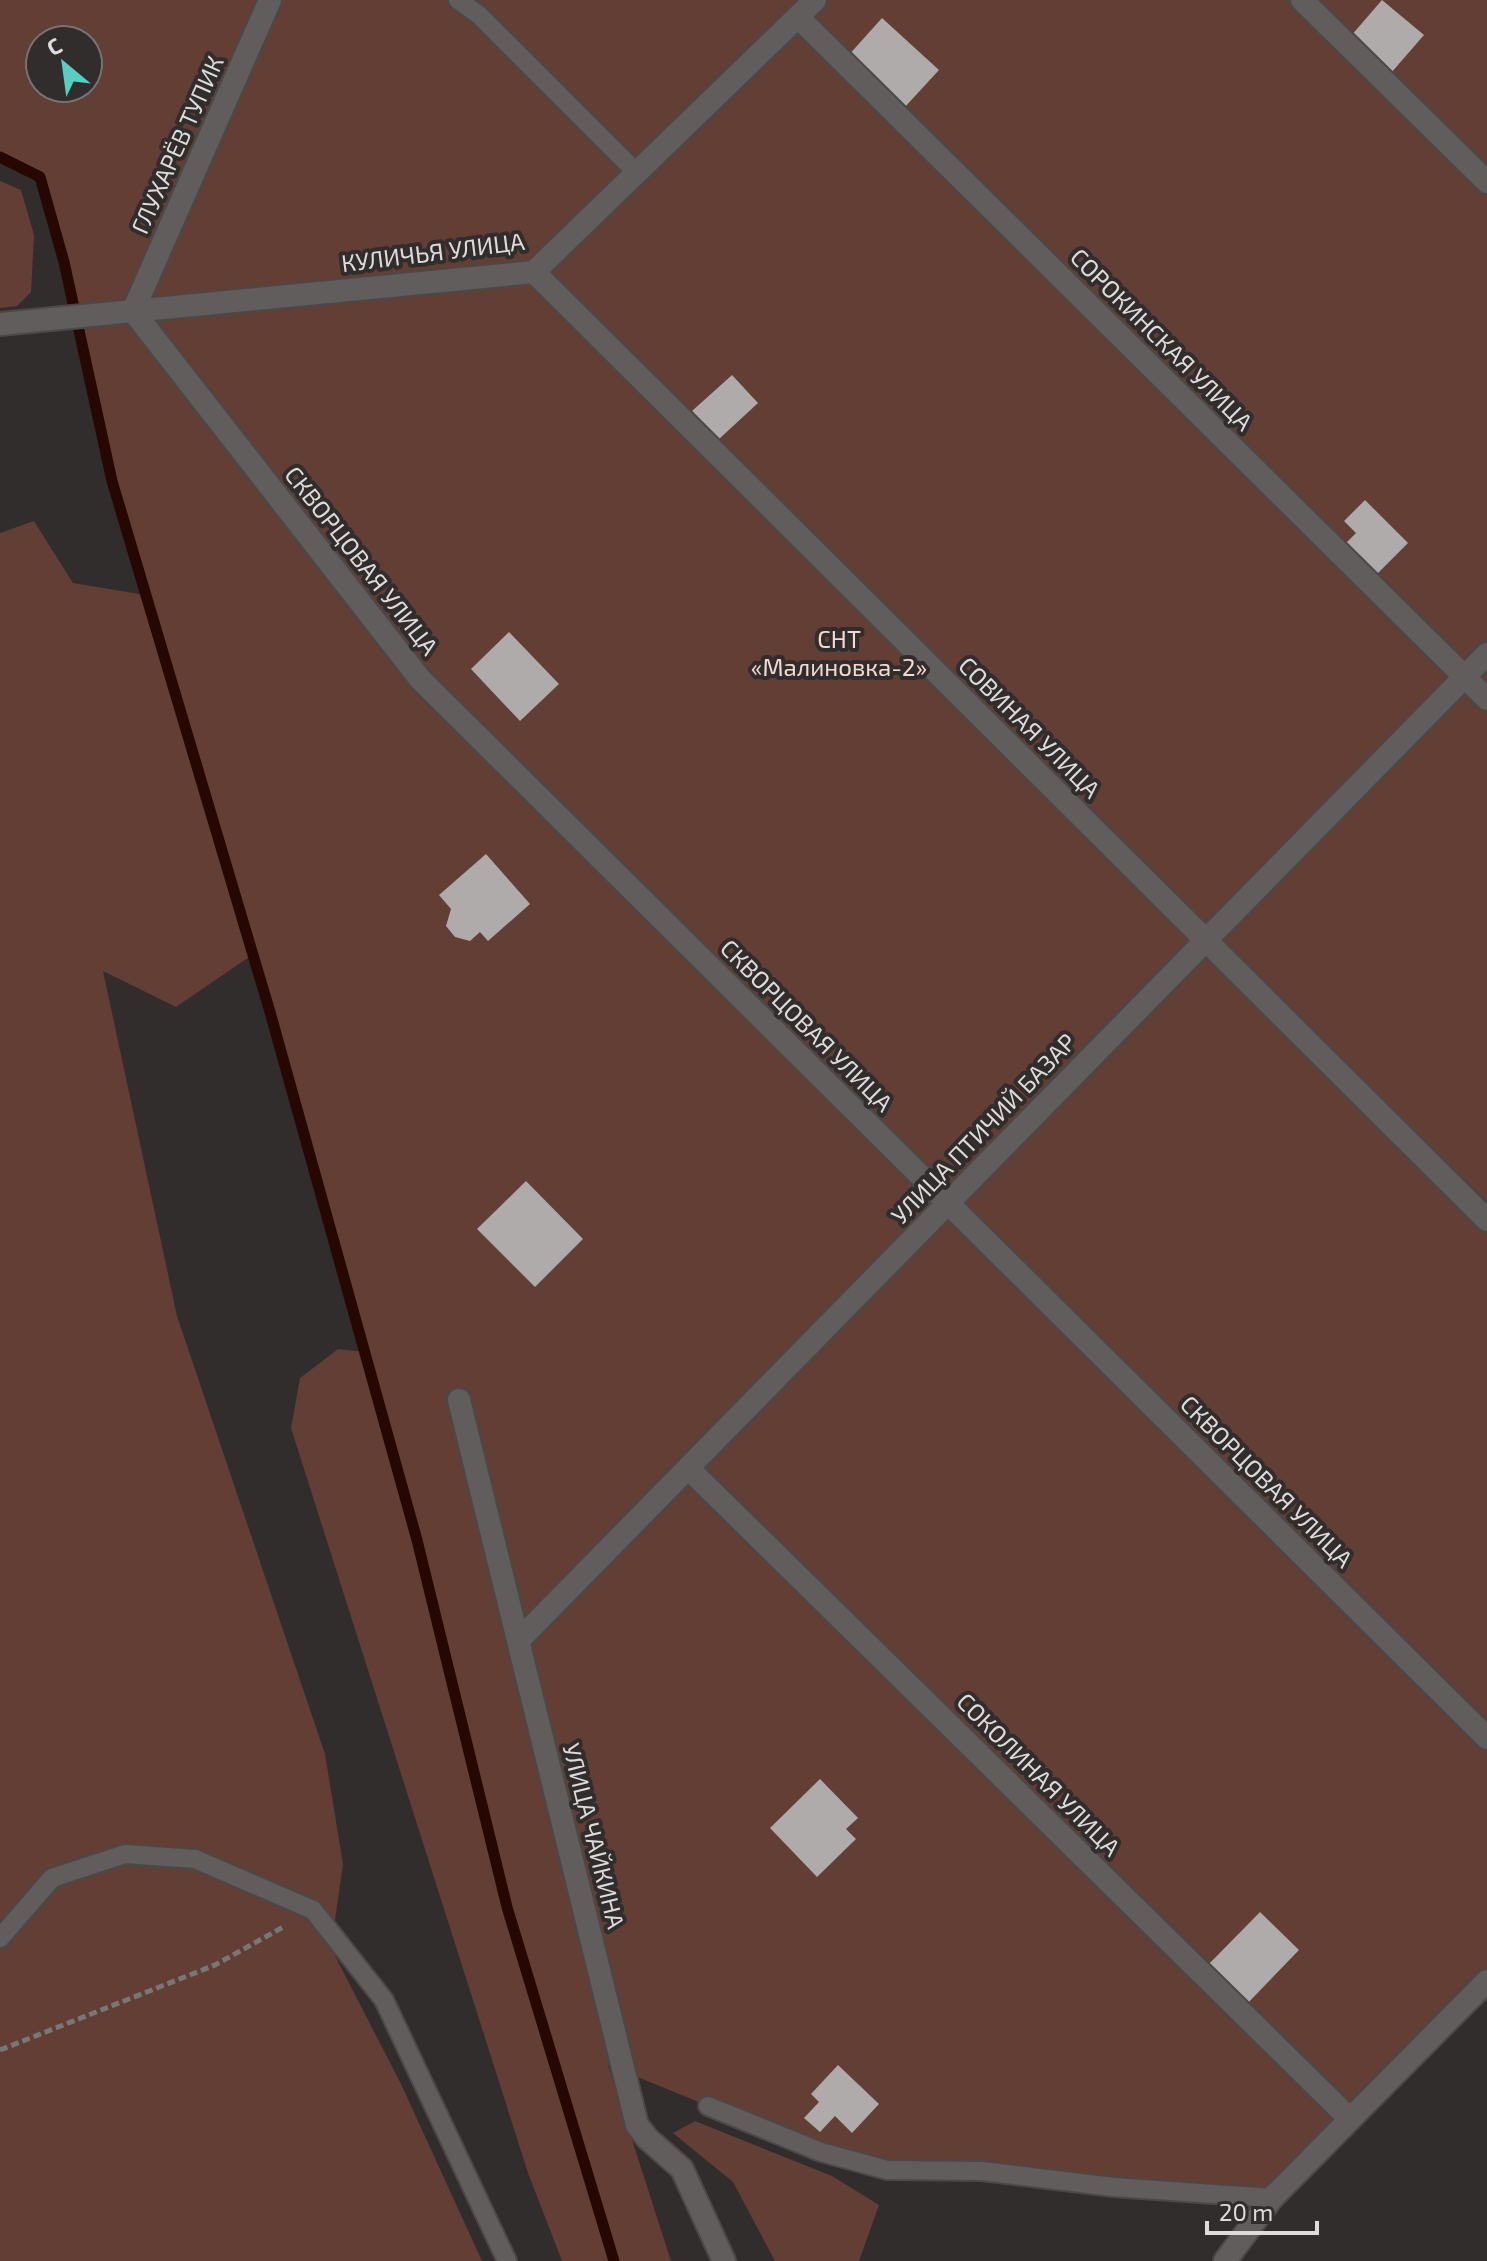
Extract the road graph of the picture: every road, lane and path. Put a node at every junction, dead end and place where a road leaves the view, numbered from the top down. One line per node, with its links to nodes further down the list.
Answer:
1 (270, 0): 9 (street, ГЛУХАРЁВ ТУПИК)
2 (458, 0): 6 (lane)
3 (815, 0): 5 (street, КУЛИЧЬЯ УЛИЦА)
4 (1302, 0): 7 (street)
5 (798, 17): 6 (street, КУЛИЧЬЯ УЛИЦА); 12 (street, СОРОКИНСКАЯ УЛИЦА)
6 (637, 173): 8 (street, КУЛИЧЬЯ УЛИЦА)
7 (1487, 182)
8 (534, 272): 9 (street, КУЛИЧЬЯ УЛИЦА); 14 (street, СОВИНАЯ УЛИЦА)
9 (133, 311): 10 (street, КУЛИЧЬЯ УЛИЦА); 15 (street, СКВОРЦОВАЯ УЛИЦА)
10 (0, 324)
11 (1487, 654): 12 (street, УЛИЦА ПТИЧИЙ БАЗАР)
12 (1464, 677): 13 (street, СОРОКИНСКАЯ УЛИЦА); 14 (street, УЛИЦА ПТИЧИЙ БАЗАР)
13 (1487, 699)
14 (1205, 940): 15 (street, УЛИЦА ПТИЧИЙ БАЗАР); 16 (street, СОВИНАЯ УЛИЦА)
15 (948, 1203): 18 (street, УЛИЦА ПТИЧИЙ БАЗАР); 20 (street, СКВОРЦОВАЯ УЛИЦА)
16 (1487, 1220)
17 (459, 1400): 19 (street, УЛИЦА ЧАЙКИНА)
18 (688, 1468): 19 (street, УЛИЦА ПТИЧИЙ БАЗАР); 26 (street, СОКОЛИНАЯ УЛИЦА)
19 (518, 1641): 29 (street, УЛИЦА ЧАЙКИНА)
20 (1487, 1738)
21 (313, 1910): 22 (lane); 24 (path); 28 (lane)
22 (0, 1938)
23 (1487, 1981): 26 (street)
24 (0, 2050)
25 (708, 2106): 27 (lane)
26 (1350, 2119): 27 (street)
27 (1272, 2198): 30 (street)
28 (507, 2261)
29 (724, 2261)
30 (1225, 2261)

